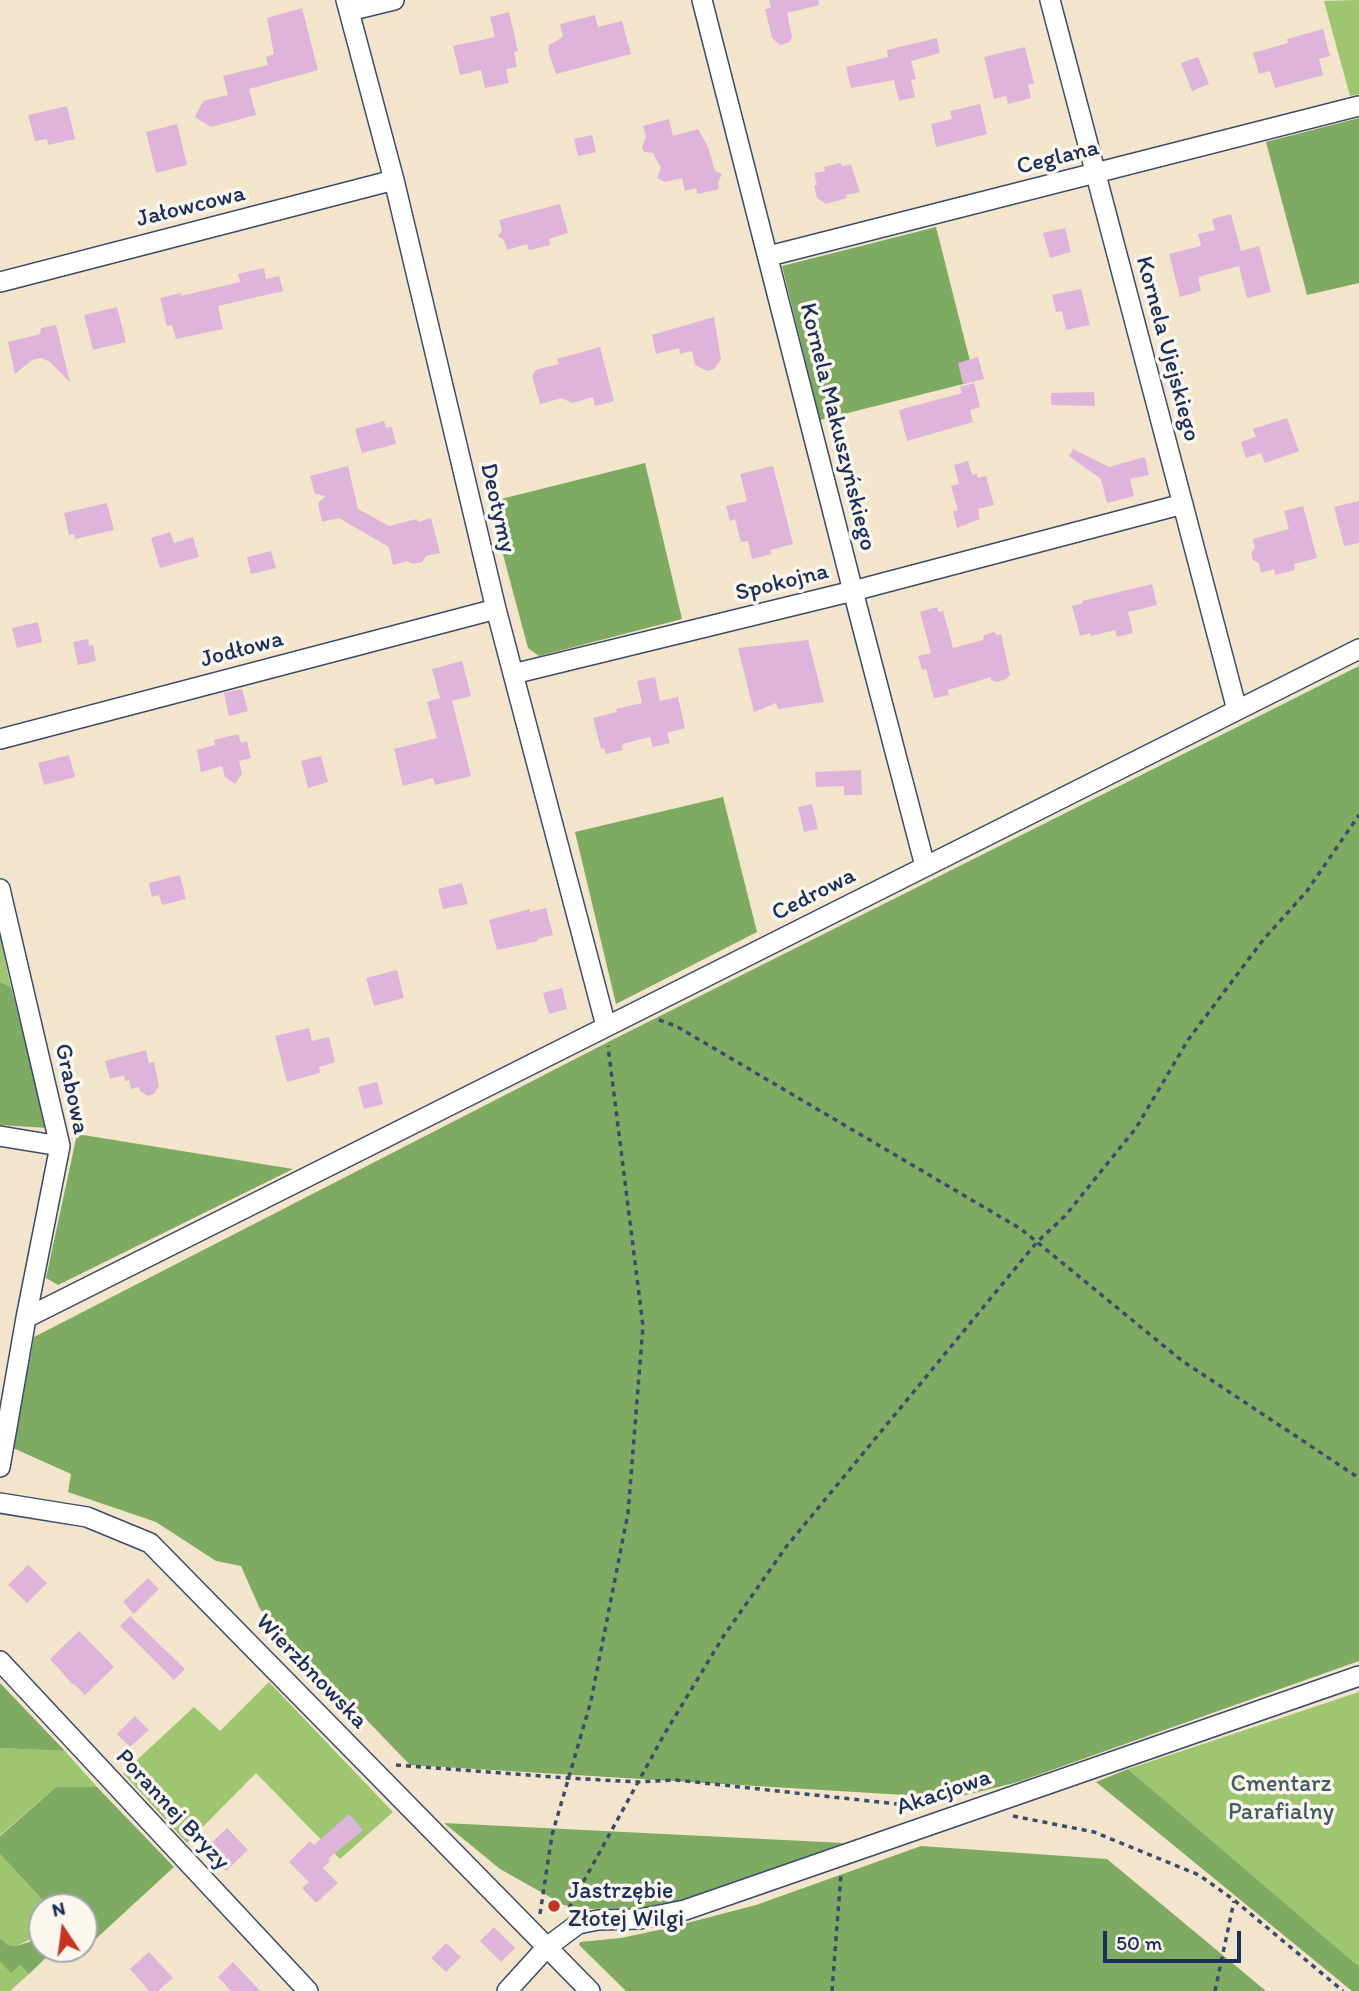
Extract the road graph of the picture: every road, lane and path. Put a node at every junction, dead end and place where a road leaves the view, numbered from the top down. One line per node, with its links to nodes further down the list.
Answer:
1 (394, 0): 4 (street)
2 (702, 0): 8 (street, Kornela Makuszyńskiego)
3 (1050, 0): 6 (street, Kornela Ujejskiego)
4 (348, 6): 7 (street, Deotymy)
5 (1359, 106): 6 (street, Ceglana)
6 (1095, 174): 8 (street, Ceglana); 10 (street, Kornela Ujejskiego)
7 (394, 180): 9 (street, Jałowcowa); 12 (street, Deotymy)
8 (769, 256): 11 (street, Kornela Makuszyńskiego)
9 (0, 282)
10 (1183, 504): 11 (street, Spokojna); 15 (street, Kornela Ujejskiego)
11 (853, 591): 14 (street, Spokojna); 18 (street, Kornela Makuszyńskiego)
12 (496, 609): 14 (street, Deotymy); 16 (street, Jodłowa)
13 (1359, 649): 15 (street, Cedrowa)
14 (513, 674): 21 (street, Deotymy)
15 (1237, 710): 18 (street, Cedrowa)
16 (0, 739)
17 (1359, 815): 24 (path)
18 (925, 866): 20 (street, Cedrowa)
19 (0, 889): 23 (street, Grabowa)
20 (637, 1013): 21 (street, Cedrowa); 24 (path)
21 (606, 1027): 25 (street, Cedrowa); 32 (path)
22 (0, 1136): 23 (street)
23 (60, 1146): 25 (street, Grabowa)
24 (1037, 1241): 27 (path); 33 (path)
25 (26, 1318): 26 (street, Grabowa)
26 (0, 1467)
27 (1359, 1478)
28 (0, 1503): 31 (street, Wierzbnowska)
29 (0, 1661): 39 (street, Porannej Bryzy)
30 (1359, 1676): 34 (street, Akacjowa)
31 (363, 1760): 32 (path); 38 (street, Wierzbnowska)
32 (567, 1778): 33 (path); 38 (path)
33 (638, 1782): 34 (path); 38 (path)
34 (965, 1811): 36 (street, Akacjowa)
35 (1013, 1816): 37 (path)
36 (842, 1855): 38 (street, Akacjowa); 42 (path)
37 (1234, 1900): 43 (path); 44 (path)
38 (548, 1940): 40 (street); 41 (street, Wierzbnowska)
39 (308, 1991)
40 (507, 1991)
41 (590, 1991)
42 (832, 1991)
43 (1215, 1991)
44 (1343, 1991)

